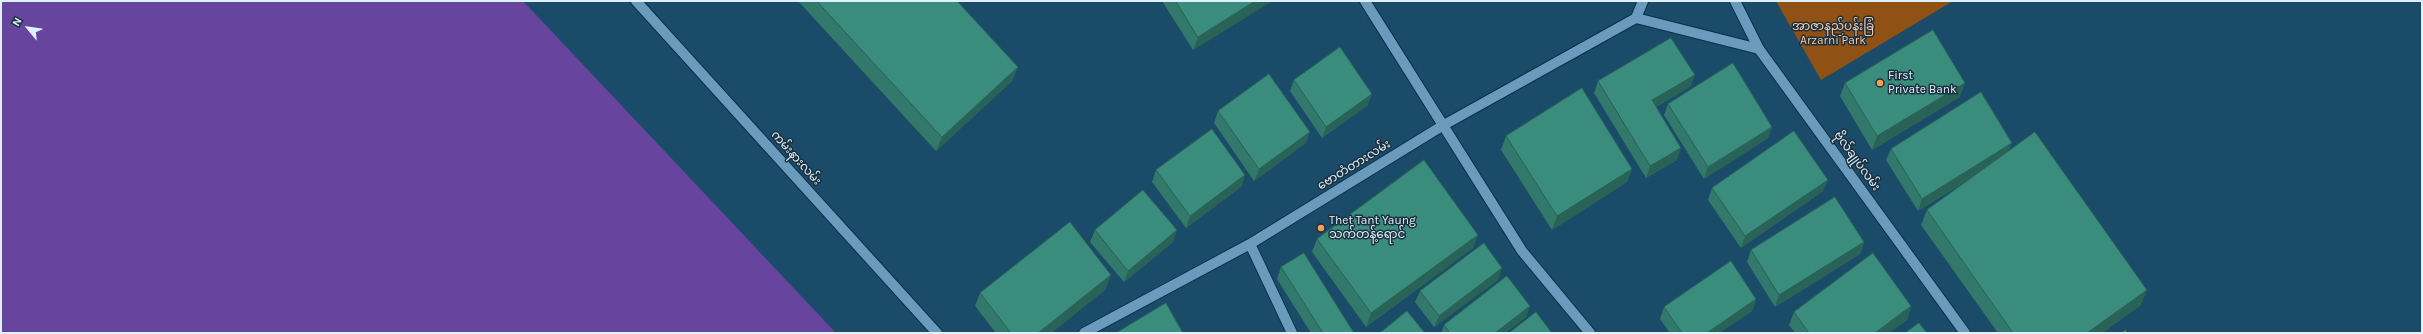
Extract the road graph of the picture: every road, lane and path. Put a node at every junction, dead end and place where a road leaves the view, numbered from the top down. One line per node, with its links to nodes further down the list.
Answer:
1 (636, 1): 9 (street, ကမ်းနားလမ်း)
2 (1365, 1): 7 (street)
3 (1643, 1): 5 (street)
4 (1735, 1): 6 (street, ဗိုလ်ချုပ်လမ်း)
5 (1636, 18): 6 (street); 7 (street, ဗောတံတားလမ်း)
6 (1759, 49): 13 (street, ဗိုလ်ချုပ်လမ်း)
7 (1442, 126): 8 (street, ဗောတံတားလမ်း); 12 (street)
8 (1250, 244): 10 (street, ဗောတံတားလမ်း); 11 (street)
9 (937, 333)
10 (1084, 333)
11 (1292, 333)
12 (1590, 333)
13 (1965, 333)

